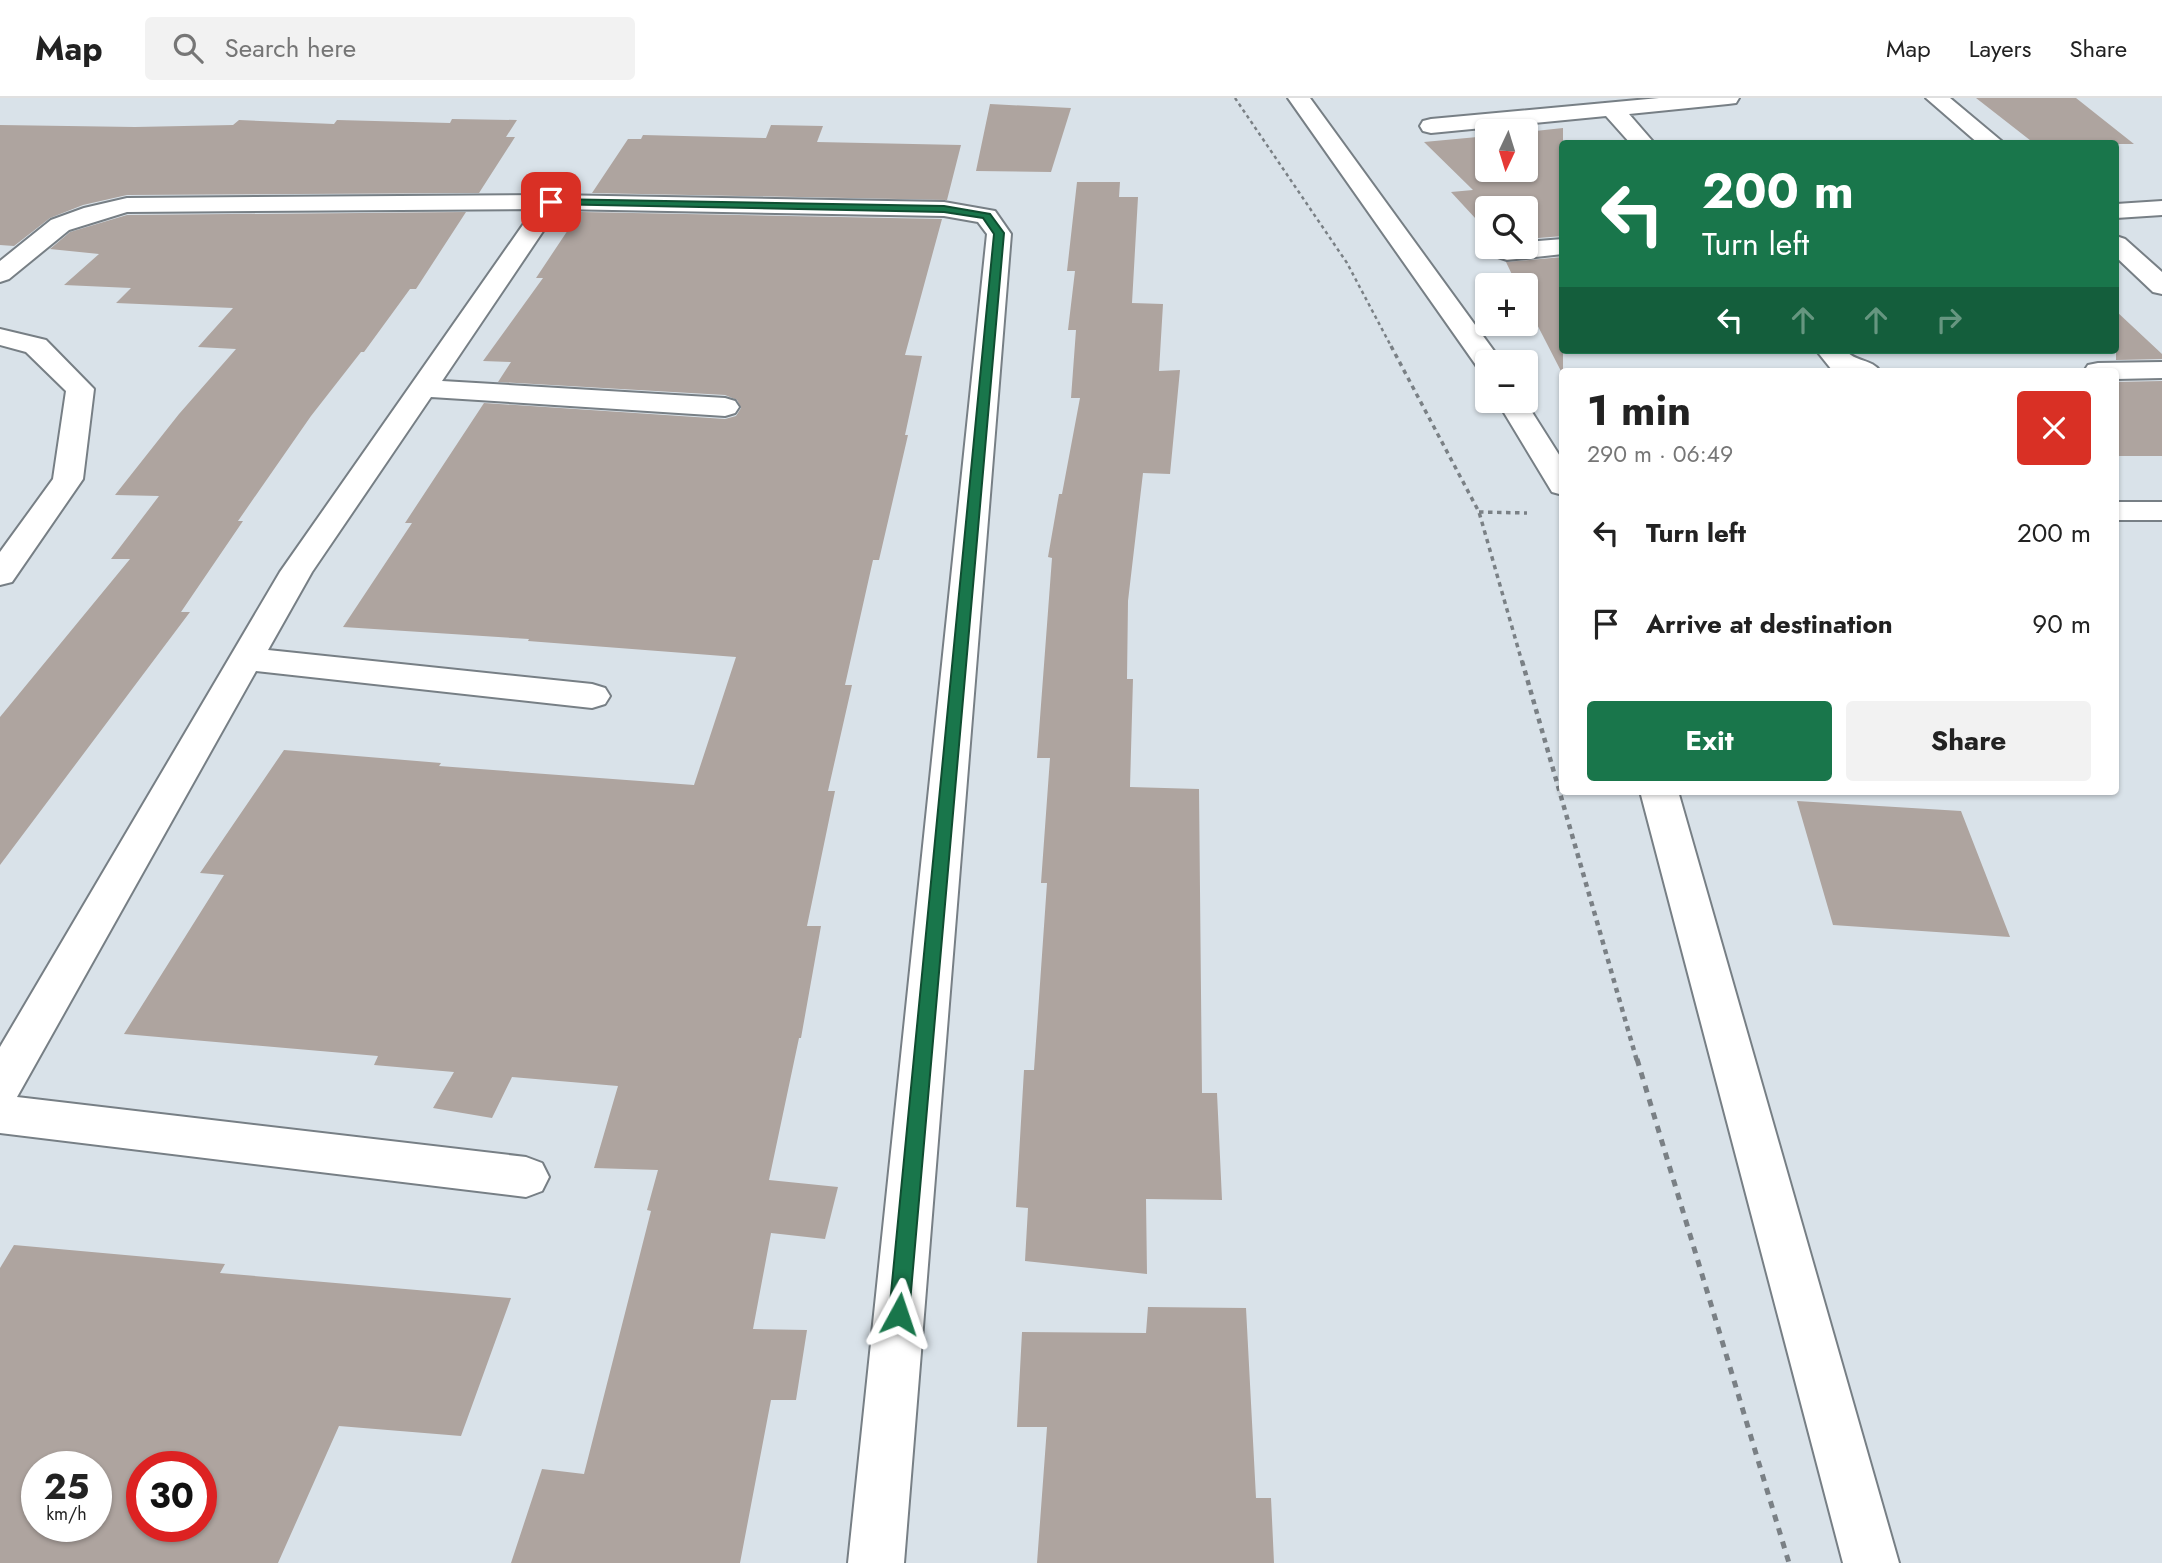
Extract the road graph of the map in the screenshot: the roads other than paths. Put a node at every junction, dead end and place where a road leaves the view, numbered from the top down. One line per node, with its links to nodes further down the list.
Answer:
1 (1299, 98): 17 (street)
2 (1728, 98): 4 (street)
3 (1937, 98): 7 (street)
4 (1612, 109): 5 (street); 6 (street)
5 (1431, 126)
6 (1640, 140)
7 (1989, 140)
8 (551, 202): 14 (street); 22 (street); 35 (street)
9 (2162, 208): 10 (street)
10 (2119, 211)
11 (1559, 246): 13 (street)
12 (2119, 247): 15 (street)
13 (1538, 249)
14 (0, 274)
15 (2162, 286)
16 (0, 337): 28 (street)
17 (1479, 350)
18 (1833, 354): 19 (street)
19 (1854, 368)
20 (2162, 370): 21 (street)
21 (2119, 371)
22 (422, 388): 23 (street); 29 (street)
23 (725, 407)
24 (1518, 413): 25 (street)
25 (1559, 479)
26 (2119, 511): 27 (street)
27 (2162, 511)
28 (0, 575)
29 (245, 659): 30 (street); 32 (street)
30 (592, 696)
31 (1660, 795): 36 (street)
32 (0, 1087)
33 (0, 1114): 34 (street)
34 (526, 1177)
35 (876, 1563)
36 (1871, 1563)

